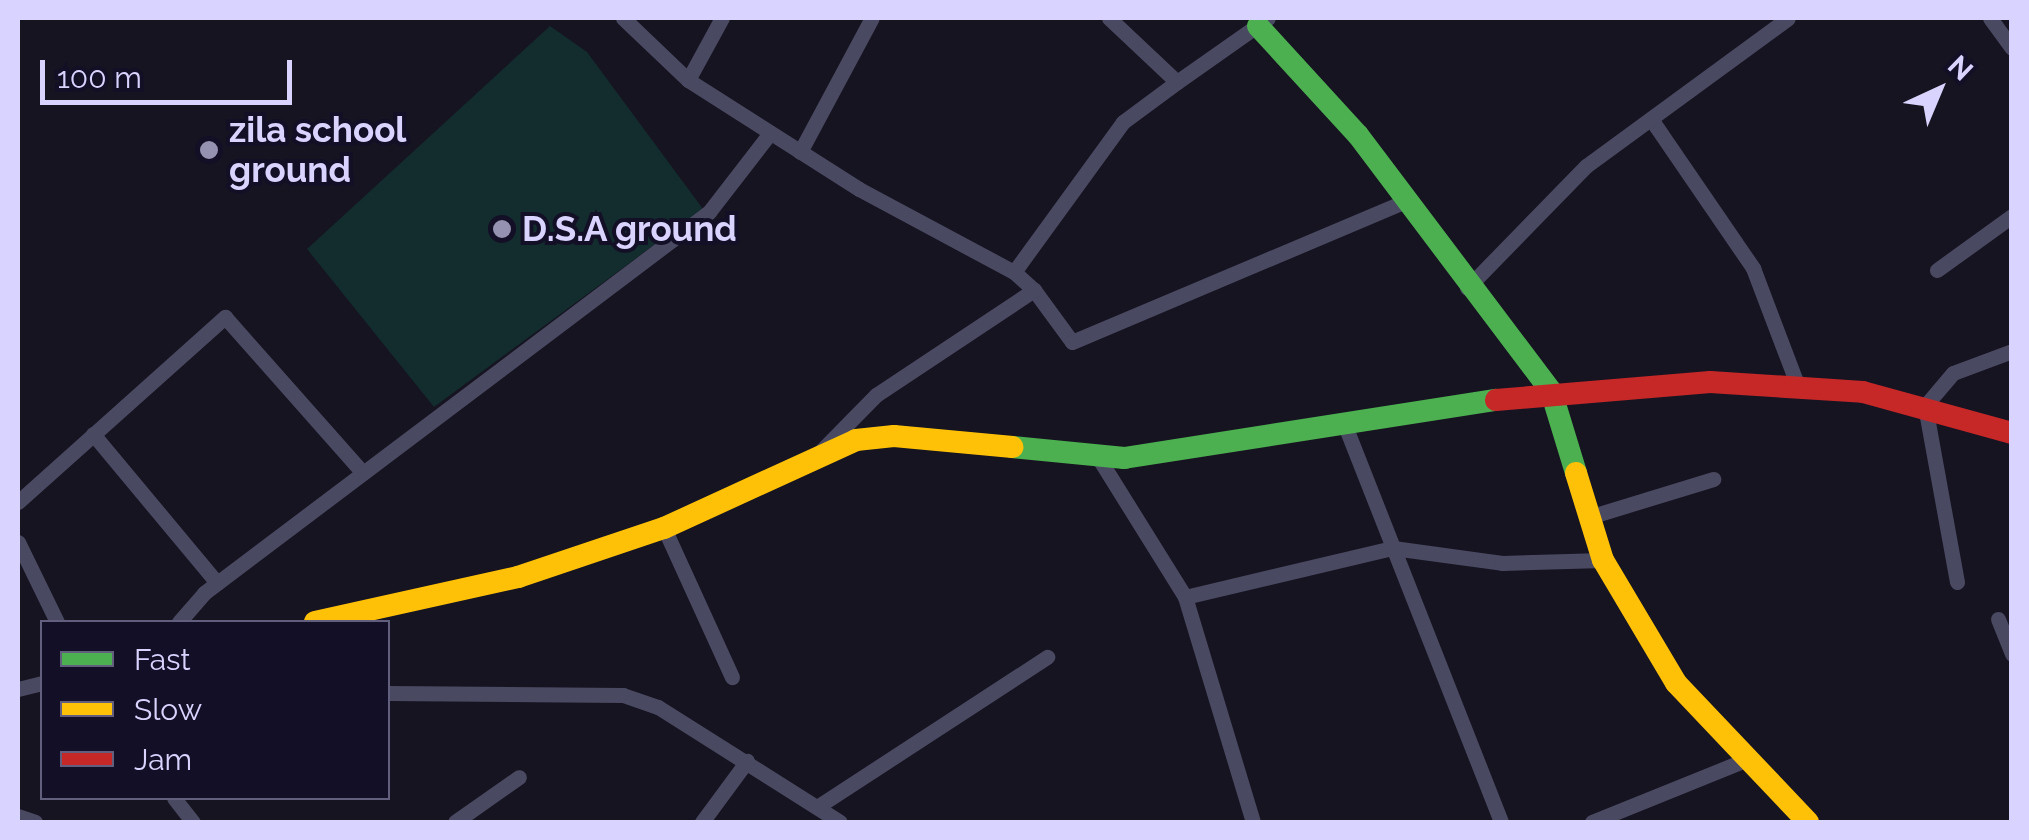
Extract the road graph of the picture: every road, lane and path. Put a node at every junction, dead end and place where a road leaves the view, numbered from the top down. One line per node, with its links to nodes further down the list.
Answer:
1 (623, 18): 9 (street)
2 (722, 18): 9 (street)
3 (872, 18): 13 (street)
4 (1108, 18): 10 (street)
5 (1788, 18): 11 (street)
6 (1990, 18): 8 (street)
7 (1263, 22): 10 (street); 14 (street)
8 (2012, 48)
9 (688, 80): 12 (street)
10 (1177, 82): 17 (street)
11 (1651, 119): 18 (street); 21 (street)
12 (770, 133): 13 (street); 29 (street)
13 (800, 152): 17 (street)
14 (1406, 201): 18 (street); 19 (street)
15 (2012, 216): 16 (street)
16 (1937, 270)
17 (1014, 272): 19 (street)
18 (1467, 288): 22 (street)
19 (1034, 290): 28 (street)
20 (2012, 351): 23 (street)
21 (1799, 389): 22 (street); 23 (street)
22 (1550, 391): 24 (street); 32 (street)
23 (1925, 406): 25 (street); 37 (street)
24 (1344, 423): 27 (street); 35 (street)
25 (2012, 433)
26 (93, 434): 29 (street); 31 (street); 38 (street)
27 (1098, 456): 28 (street); 39 (street)
28 (812, 460): 33 (street)
29 (363, 473): 38 (street)
30 (1713, 479): 32 (street)
31 (18, 502)
32 (1589, 517): 36 (street)
33 (664, 528): 43 (street); 46 (street)
34 (18, 542): 41 (street)
35 (1393, 548): 36 (street); 39 (street); 60 (street)
36 (1602, 560): 48 (street)
37 (1958, 582)
38 (217, 583): 42 (street)
39 (1185, 597): 59 (street)
40 (1998, 619): 44 (street)
41 (56, 620)
42 (181, 620)
43 (324, 620)
44 (2012, 654)
45 (1047, 657): 52 (street)
46 (732, 677)
47 (390, 693): 49 (street)
48 (1748, 759): 61 (street); 62 (street)
49 (747, 761): 52 (street); 57 (street)
50 (519, 777): 56 (street)
51 (176, 800): 55 (street)
52 (816, 807): 58 (street)
53 (18, 816): 54 (street)
54 (36, 822)
55 (193, 822)
56 (455, 822)
57 (702, 822)
58 (840, 822)
59 (1253, 822)
60 (1500, 822)
61 (1592, 822)
62 (1808, 822)

